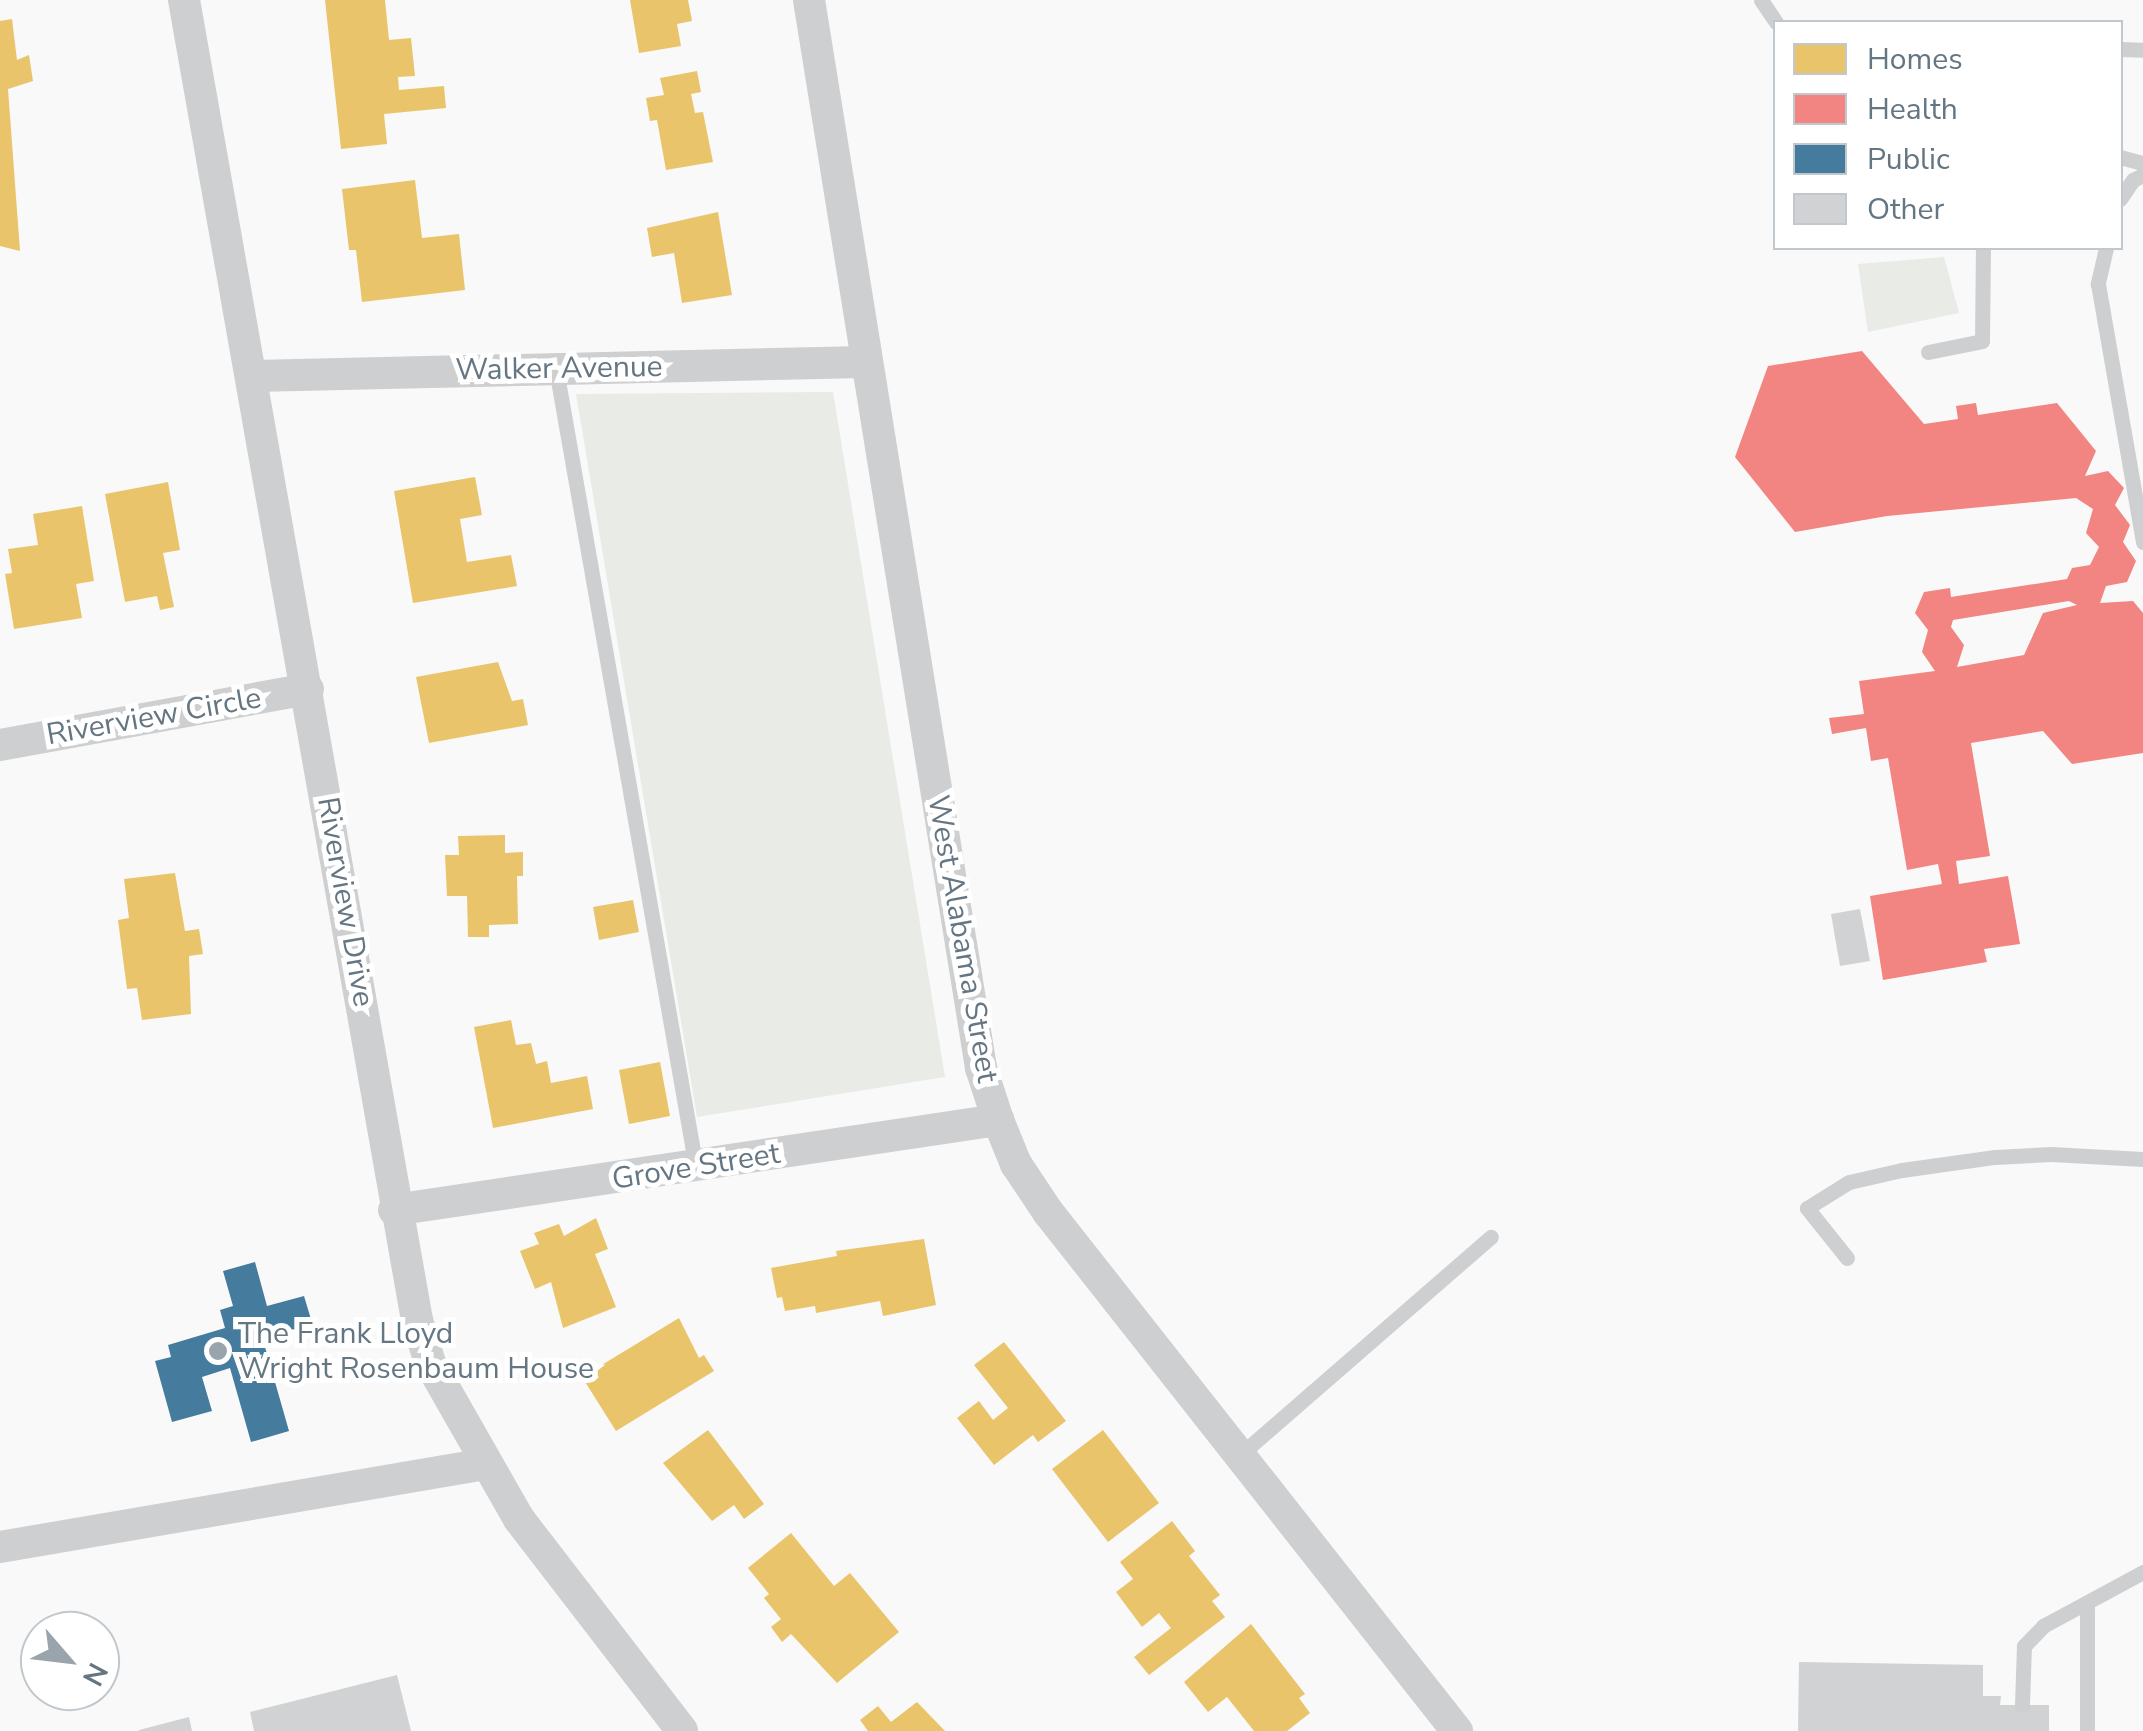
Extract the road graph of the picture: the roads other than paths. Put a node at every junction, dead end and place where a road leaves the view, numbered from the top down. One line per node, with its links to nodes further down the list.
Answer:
1 (184, 0): 10 (street, Riverview Drive)
2 (810, 0): 8 (street, West Alabama Street)
3 (2143, 175): 4 (lane)
4 (2123, 195)
5 (1983, 250): 7 (lane)
6 (2106, 250): 11 (lane)
7 (1928, 352)
8 (866, 362): 9 (street, Walker Avenue); 14 (street, West Alabama Street)
9 (556, 369): 10 (street, Walker Avenue); 16 (lane)
10 (253, 376): 12 (street, Riverview Drive)
11 (2143, 542)
12 (308, 689): 13 (street, Riverview Circle); 17 (street, Riverview Drive)
13 (0, 744)
14 (998, 1120): 16 (street, Grove Street); 20 (street, West Alabama Street)
15 (2143, 1159): 19 (lane)
16 (696, 1168): 17 (street, Grove Street)
17 (394, 1210): 21 (street, Riverview Drive)
18 (1491, 1237): 20 (lane)
19 (1847, 1258)
20 (1241, 1454): 27 (street, West Alabama Street)
21 (484, 1464): 22 (street); 26 (street, Riverview Drive)
22 (0, 1547)
23 (2143, 1572): 24 (lane)
24 (2087, 1605): 25 (lane); 28 (lane)
25 (2022, 1705)
26 (682, 1731)
27 (1457, 1731)
28 (2087, 1731)

